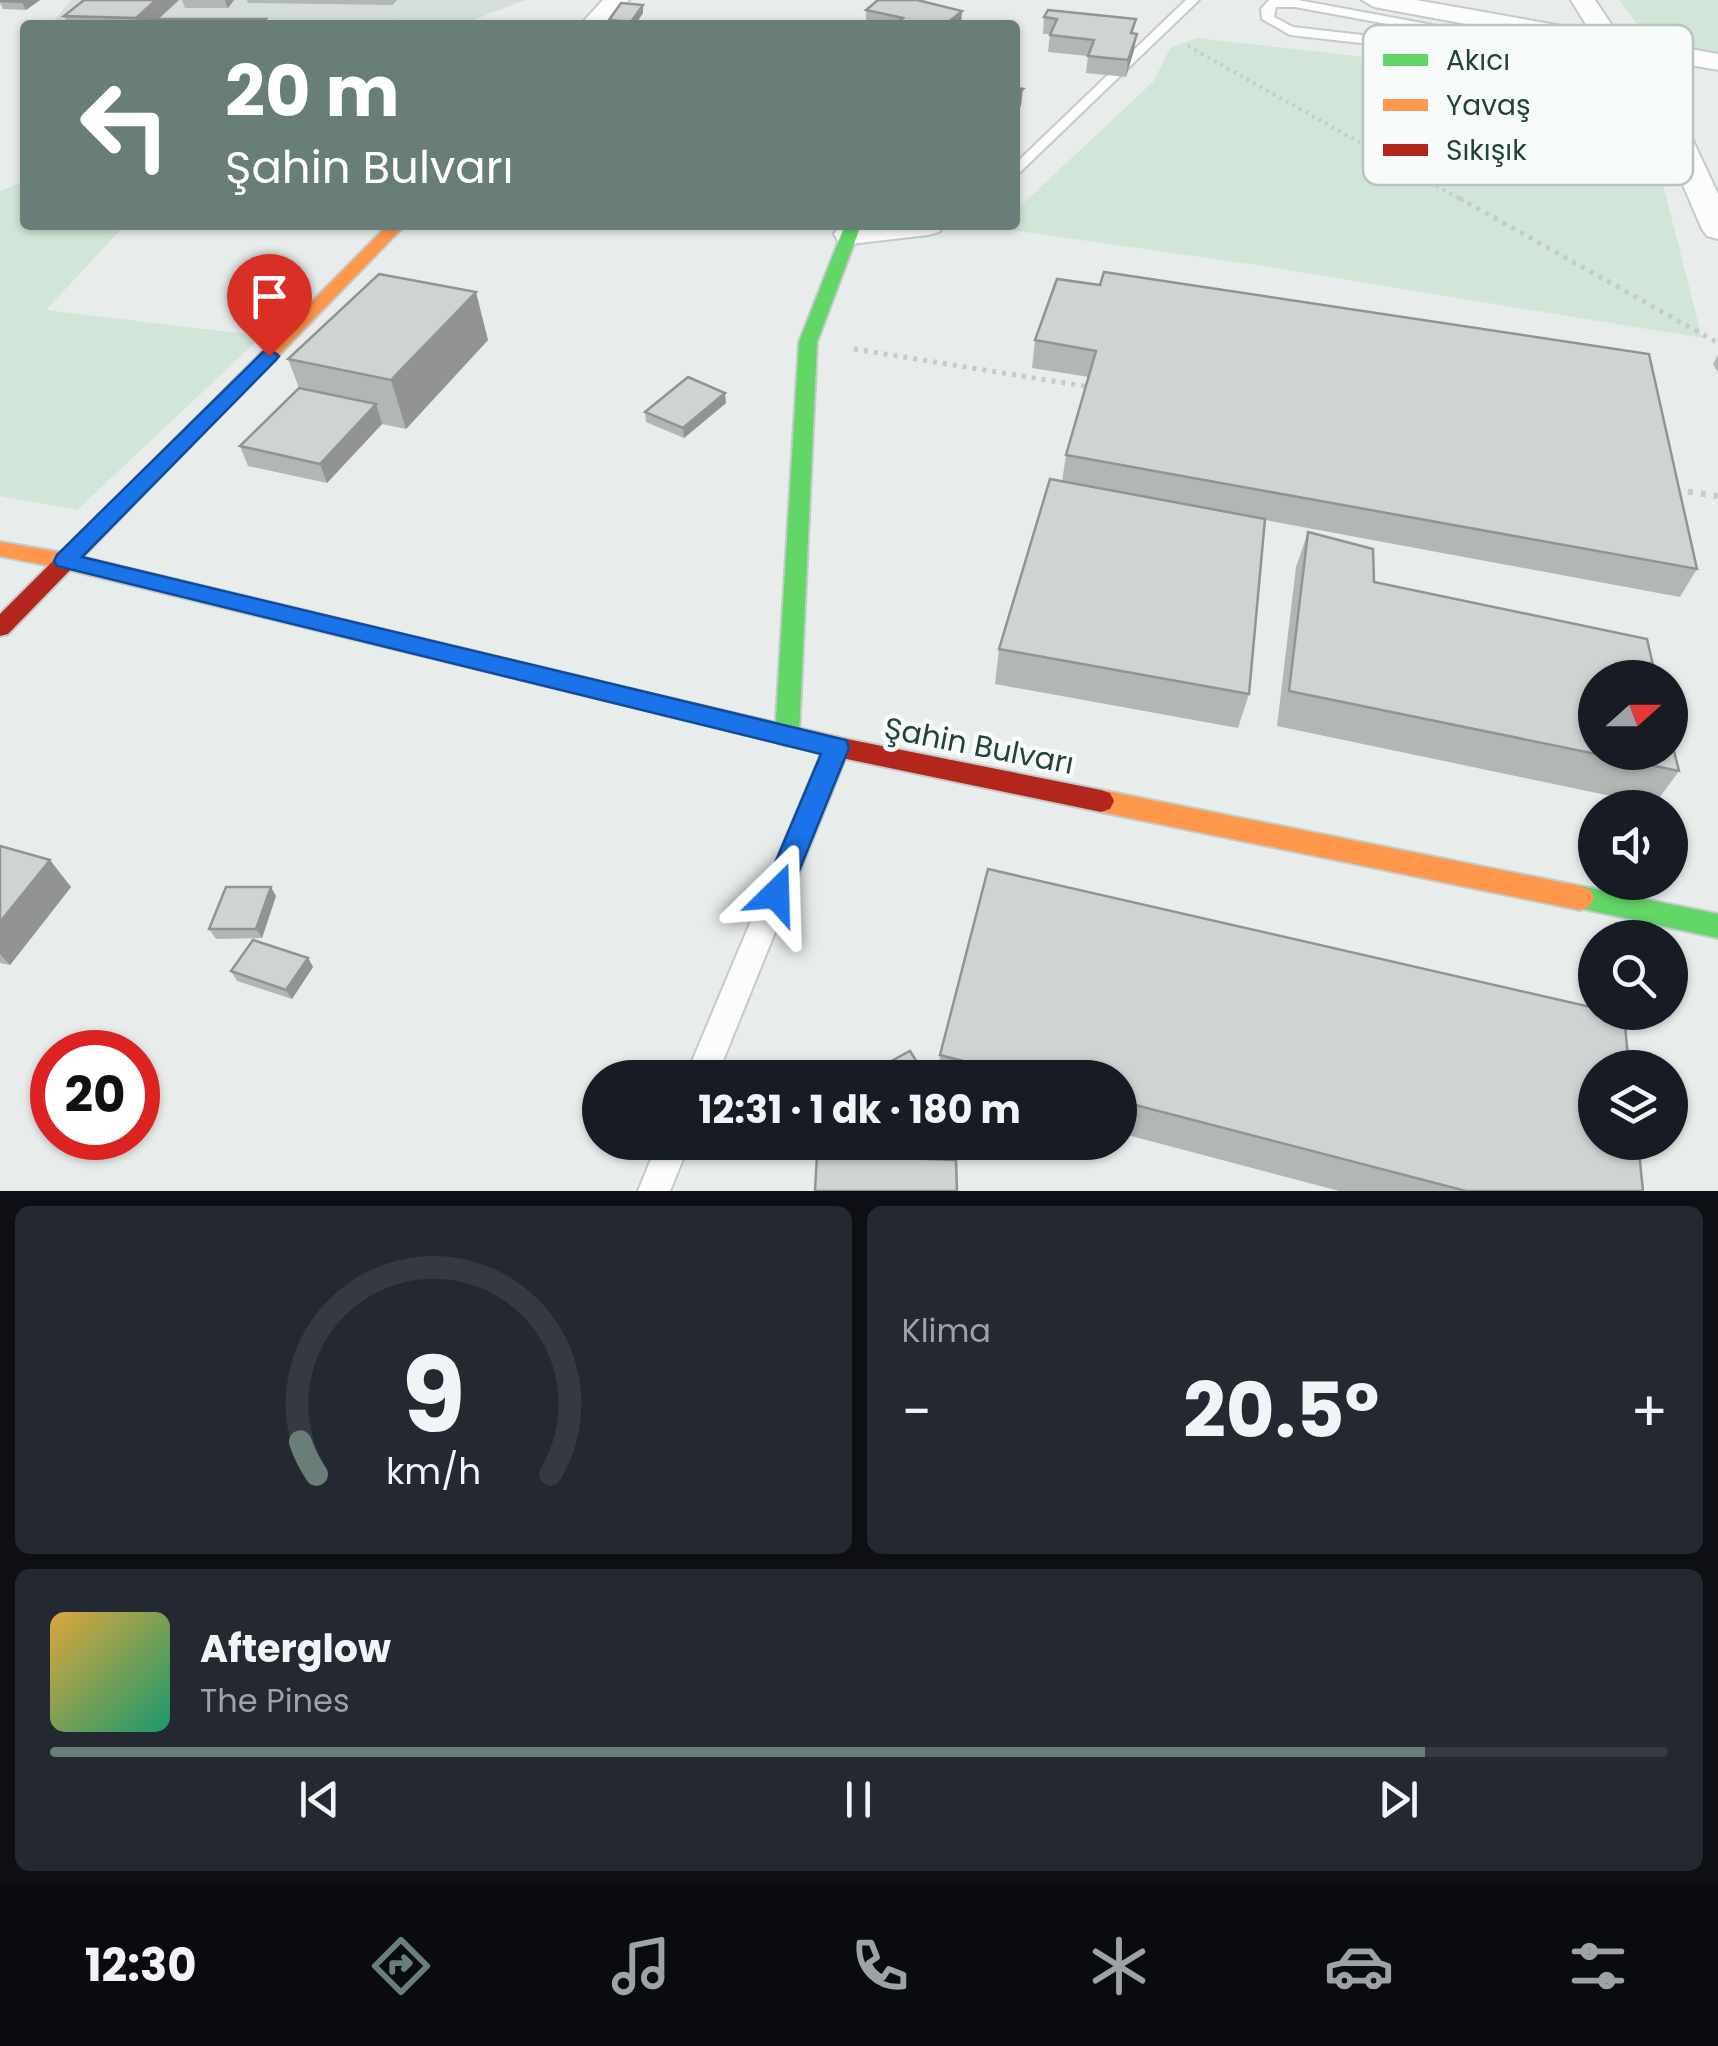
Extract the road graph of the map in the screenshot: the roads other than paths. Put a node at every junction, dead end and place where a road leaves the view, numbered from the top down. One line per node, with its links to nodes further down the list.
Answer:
1 (617, 0): 5 (street)
2 (1193, 0): 12 (lane)
3 (1374, 0): 7 (street)
4 (1583, 0): 8 (street)
5 (597, 20)
6 (1398, 25): 9 (lane)
7 (1481, 25)
8 (1599, 25)
9 (1363, 39)
10 (1693, 57): 11 (street)
11 (1718, 62)
12 (1020, 167)
13 (1693, 173): 14 (street)
14 (1718, 229)
15 (392, 230): 18 (street)
16 (852, 230): 20 (street)
17 (0, 548): 18 (street, Şahin Bulvarı)
18 (65, 561): 19 (street); 20 (street, Şahin Bulvarı)
19 (0, 628)
20 (787, 736): 21 (street, Şahin Bulvarı)
21 (837, 748): 22 (street, Şahin Bulvarı); 23 (lane)
22 (1718, 926)
23 (707, 1060)
24 (667, 1160): 25 (lane)
25 (654, 1191)

